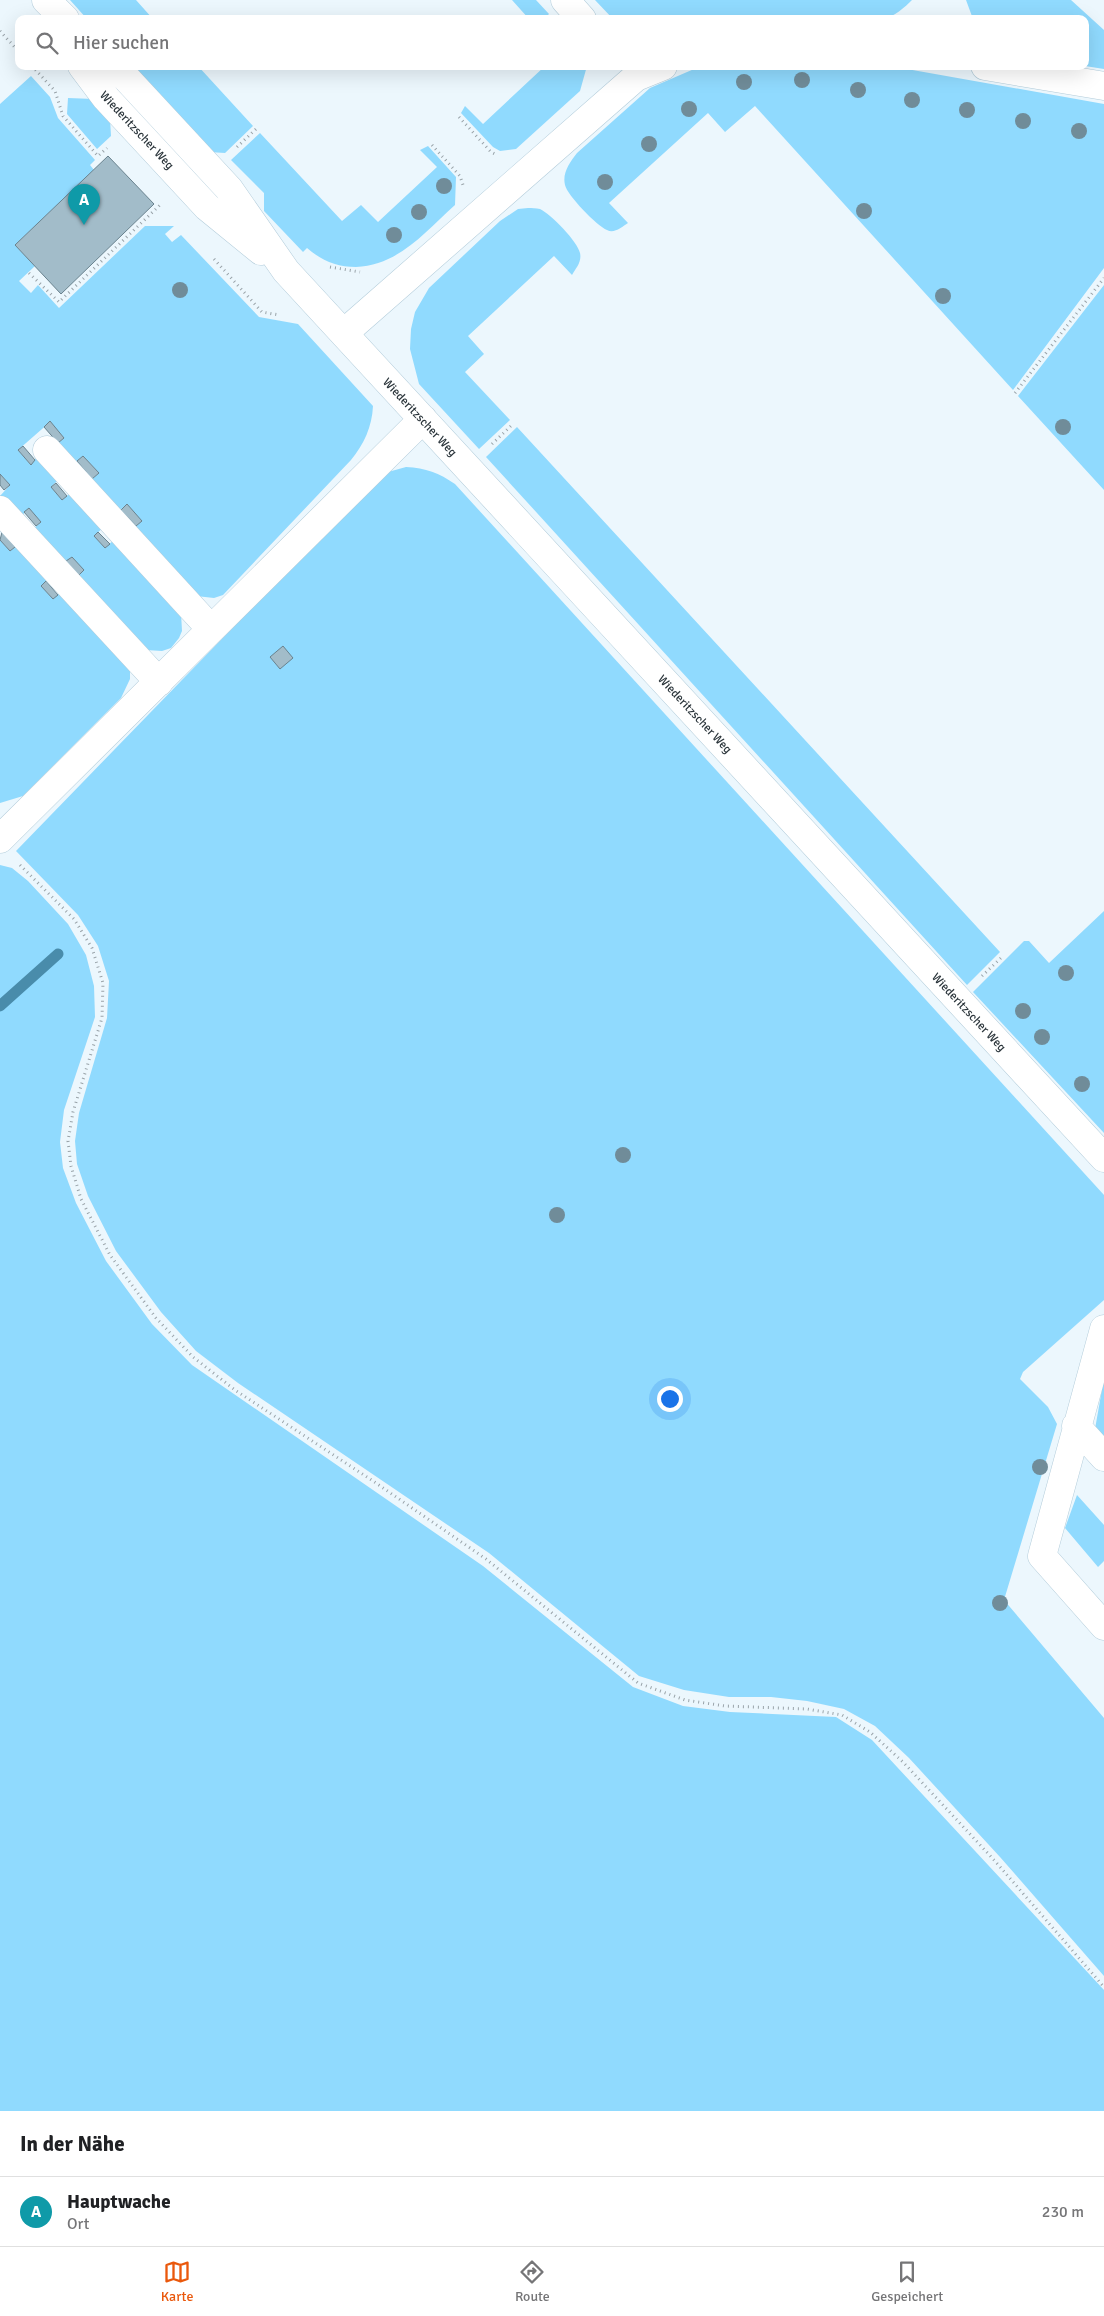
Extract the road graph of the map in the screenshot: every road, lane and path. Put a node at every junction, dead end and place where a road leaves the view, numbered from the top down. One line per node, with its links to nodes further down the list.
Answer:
1 (30, 0): 4 (lane)
2 (46, 0): 5 (lane)
3 (565, 0): 6 (lane)
4 (41, 15)
5 (61, 15)
6 (578, 15)
7 (0, 31): 8 (path)
8 (15, 48)
9 (36, 70): 15 (path)
10 (85, 70): 19 (lane, Wiederitzscher Weg)
11 (118, 70): 19 (lane, Wiederitzscher Weg)
12 (1009, 70): 14 (lane)
13 (631, 72): 23 (lane)
14 (1104, 86)
15 (74, 129)
16 (432, 144): 17 (path)
17 (463, 192)
18 (162, 202): 21 (path)
19 (286, 271): 20 (path); 23 (lane, Wiederitzscher Weg)
20 (365, 271)
21 (29, 273)
22 (1104, 278): 24 (path)
23 (344, 333): 25 (lane, Wiederitzscher Weg)
24 (1015, 393)
25 (423, 419): 28 (lane); 31 (lane, Wiederitzscher Weg)
26 (47, 450): 28 (lane)
27 (0, 510): 29 (lane)
28 (211, 629): 29 (lane)
29 (159, 682): 30 (lane)
30 (7, 849): 36 (path)
31 (1104, 1158)
32 (1104, 1329): 33 (lane)
33 (1076, 1426): 34 (lane); 35 (lane)
34 (1104, 1457)
35 (1104, 1626)
36 (1104, 1987)

